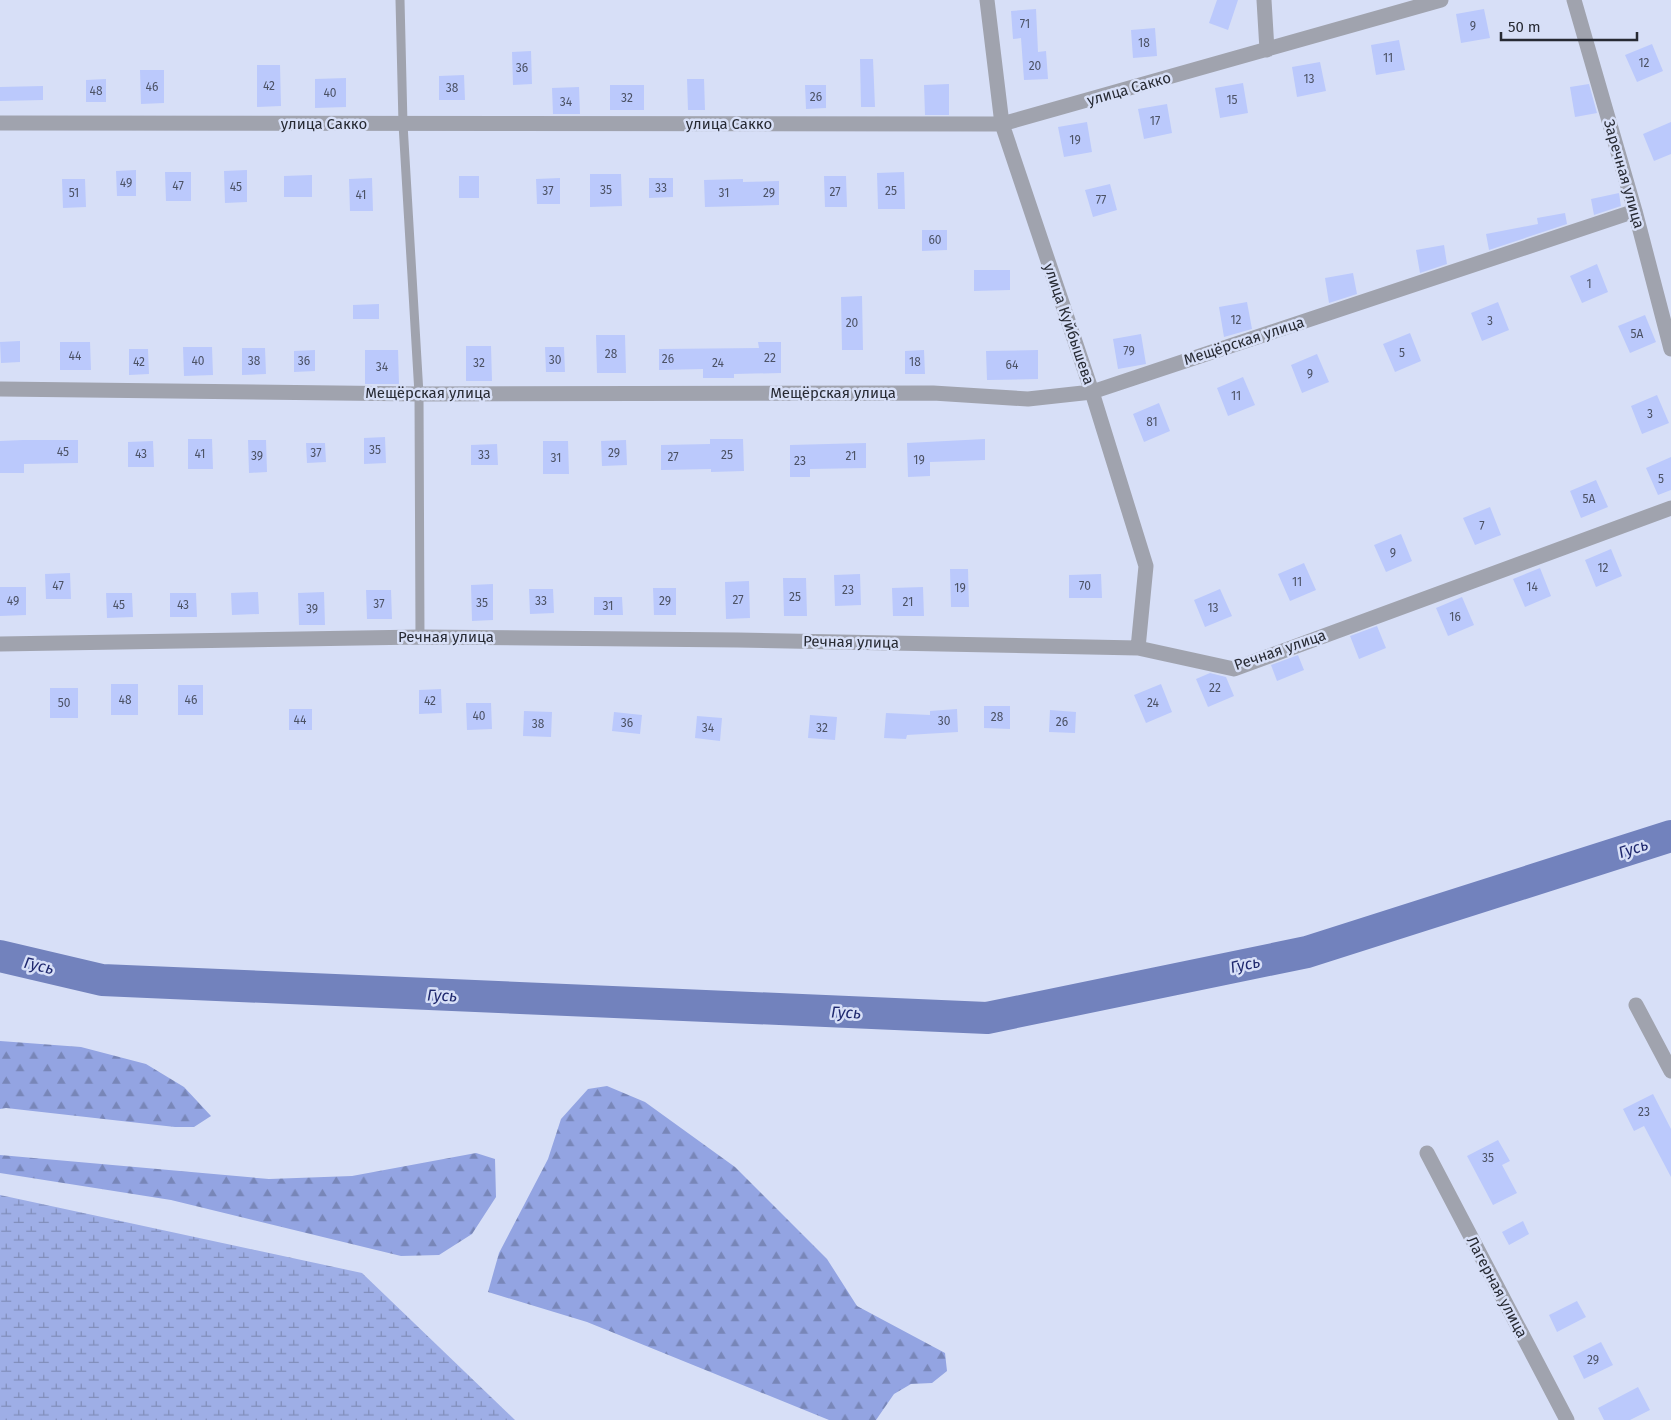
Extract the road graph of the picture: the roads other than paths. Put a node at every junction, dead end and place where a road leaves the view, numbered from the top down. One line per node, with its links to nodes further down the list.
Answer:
1 (400, 0): 8 (lane)
2 (987, 0): 9 (street, улица Куйбышева)
3 (1264, 0): 6 (street)
4 (1441, 0): 6 (street, улица Сакко)
5 (1574, 0): 10 (street, Заречная улица)
6 (1267, 50): 9 (street, улица Сакко)
7 (0, 123): 8 (street, улица Сакко)
8 (404, 124): 9 (street, улица Сакко); 14 (lane)
9 (1002, 124): 13 (street, улица Куйбышева)
10 (1635, 211): 11 (street, Заречная улица); 13 (street, Мещёрская улица)
11 (1671, 349)
12 (0, 389): 14 (street, Мещёрская улица)
13 (1092, 392): 14 (street, Мещёрская улица); 18 (street, улица Куйбышева)
14 (419, 394): 16 (lane)
15 (1671, 508): 18 (street, Речная улица)
16 (420, 636): 17 (street, Речная улица); 18 (street, Речная улица)
17 (0, 644)
18 (1138, 648)
19 (1636, 1005): 20 (street)
20 (1671, 1071)
21 (1428, 1153): 22 (street, Лагерная улица)
22 (1567, 1420)

